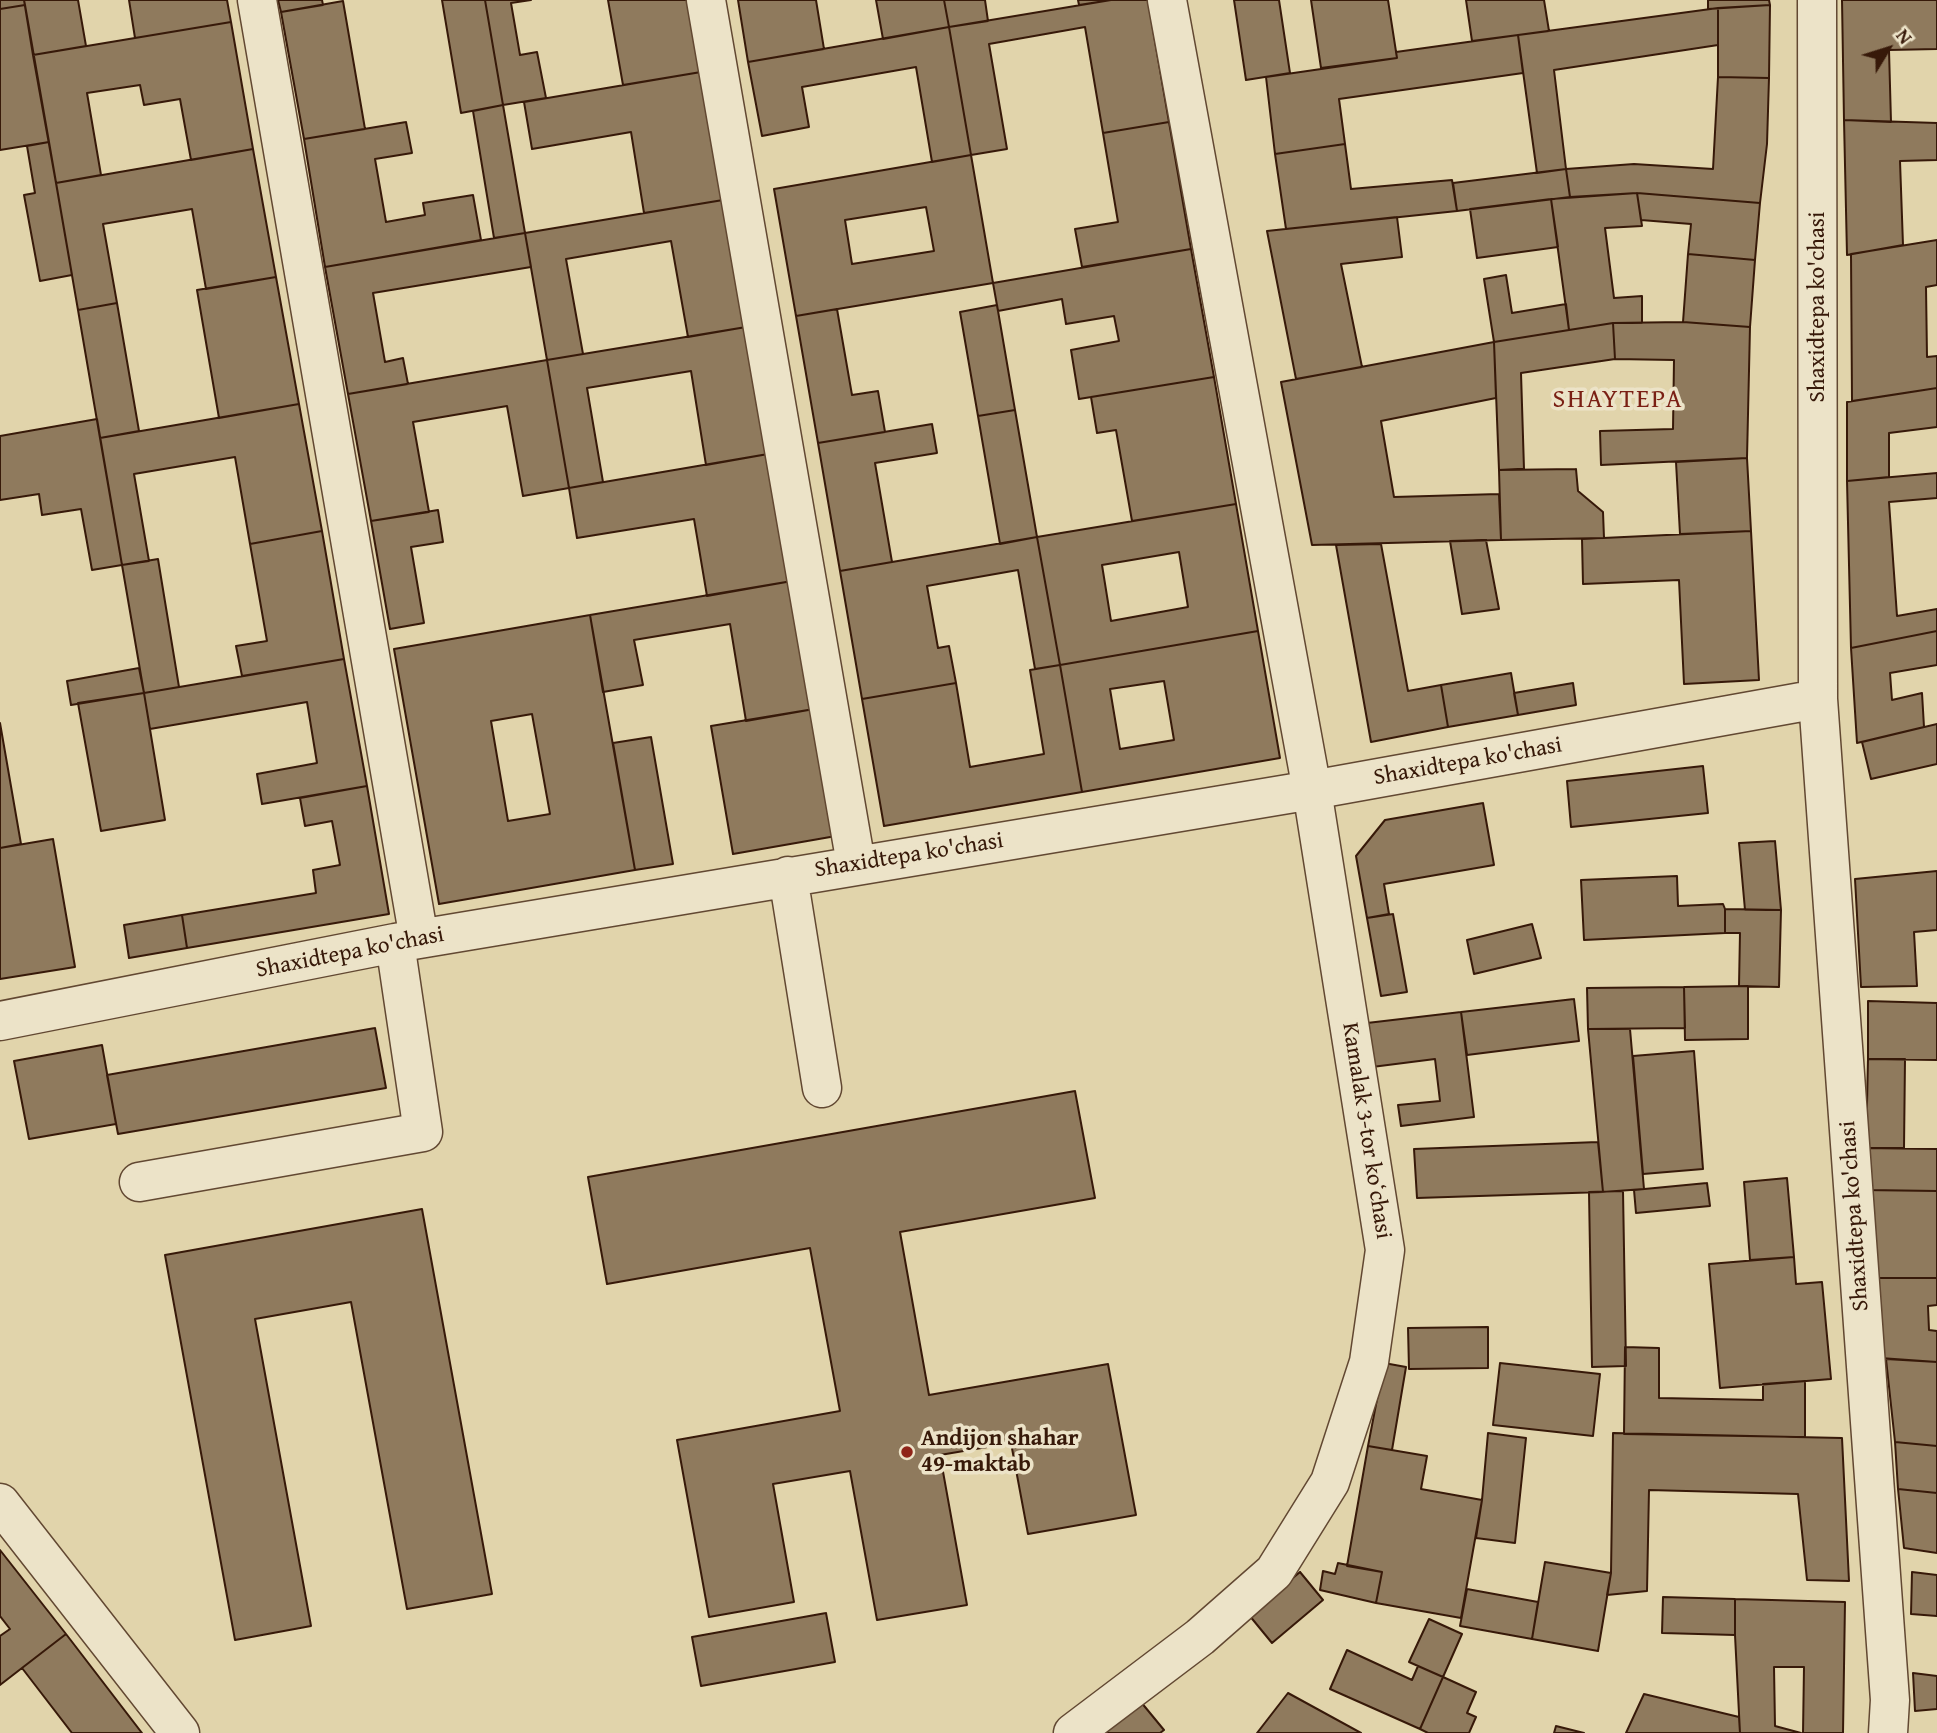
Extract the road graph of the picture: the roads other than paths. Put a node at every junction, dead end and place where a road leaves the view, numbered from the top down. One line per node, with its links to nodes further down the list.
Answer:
1 (257, 0): 9 (street)
2 (706, 0): 7 (street)
3 (1167, 0): 6 (street, Kamalak 3-tor koʻchasi)
4 (1817, 0): 5 (street, Shaxidtepa ko'chasi)
5 (1818, 699): 6 (street, Shaxidtepa ko'chasi); 16 (street, Shaxidtepa ko'chasi)
6 (1312, 790): 7 (street, Shaxidtepa ko'chasi); 15 (street, Kamalak 3-tor koʻchasi)
7 (856, 864): 8 (street, Shaxidtepa ko'chasi)
8 (788, 876): 9 (street, Shaxidtepa ko'chasi); 11 (street)
9 (407, 941): 10 (street, Shaxidtepa ko'chasi); 12 (street)
10 (0, 1021)
11 (822, 1088)
12 (139, 1182)
13 (0, 1503): 14 (street)
14 (180, 1733)
15 (1073, 1733)
16 (1888, 1733)

